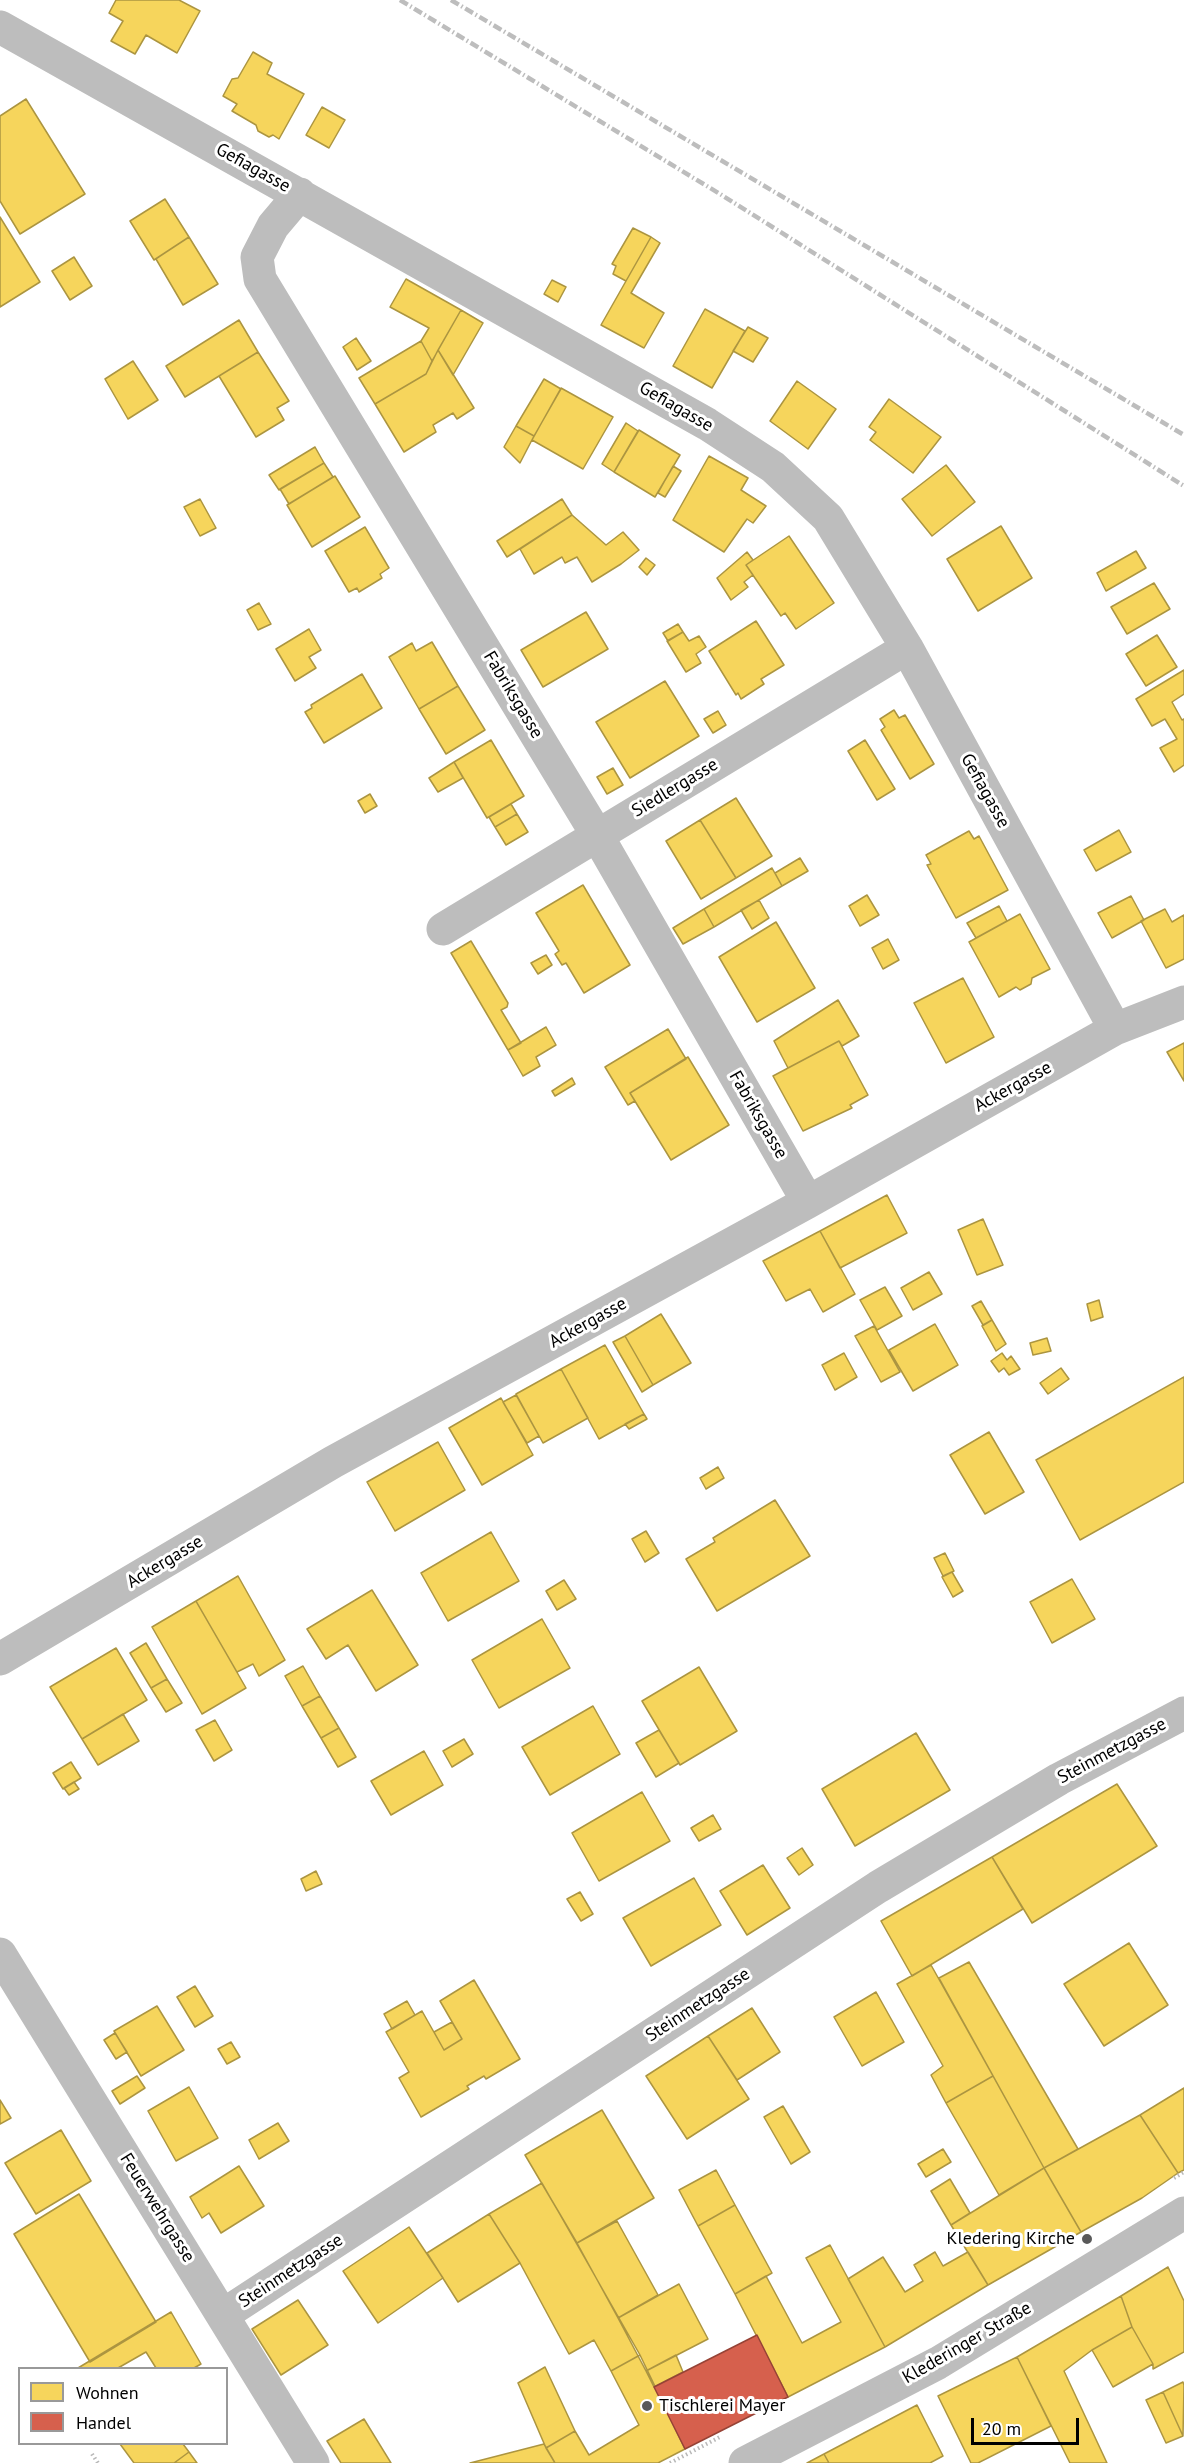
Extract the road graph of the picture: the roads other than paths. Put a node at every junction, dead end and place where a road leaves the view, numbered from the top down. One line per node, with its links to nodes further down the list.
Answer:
1 (0, 27): 2 (street, Gefiagasse)
2 (300, 194): 3 (street, Gefiagasse); 4 (street, Fabriksgasse)
3 (907, 648): 4 (street, Siedlergasse); 7 (street, Gefiagasse)
4 (597, 835): 5 (street, Siedlergasse); 8 (street, Fabriksgasse)
5 (444, 928)
6 (1184, 1002): 7 (street, Ackergasse)
7 (1115, 1029): 8 (street, Ackergasse)
8 (808, 1202): 9 (street, Ackergasse)
9 (0, 1659)
10 (1184, 1713): 13 (street, Steinmetzgasse)
11 (0, 1953): 13 (street, Feuerwehrgasse)
12 (1184, 2213): 15 (street, Klederinger Straße)
13 (223, 2315): 14 (street, Feuerwehrgasse)
14 (314, 2463)
15 (745, 2463)

